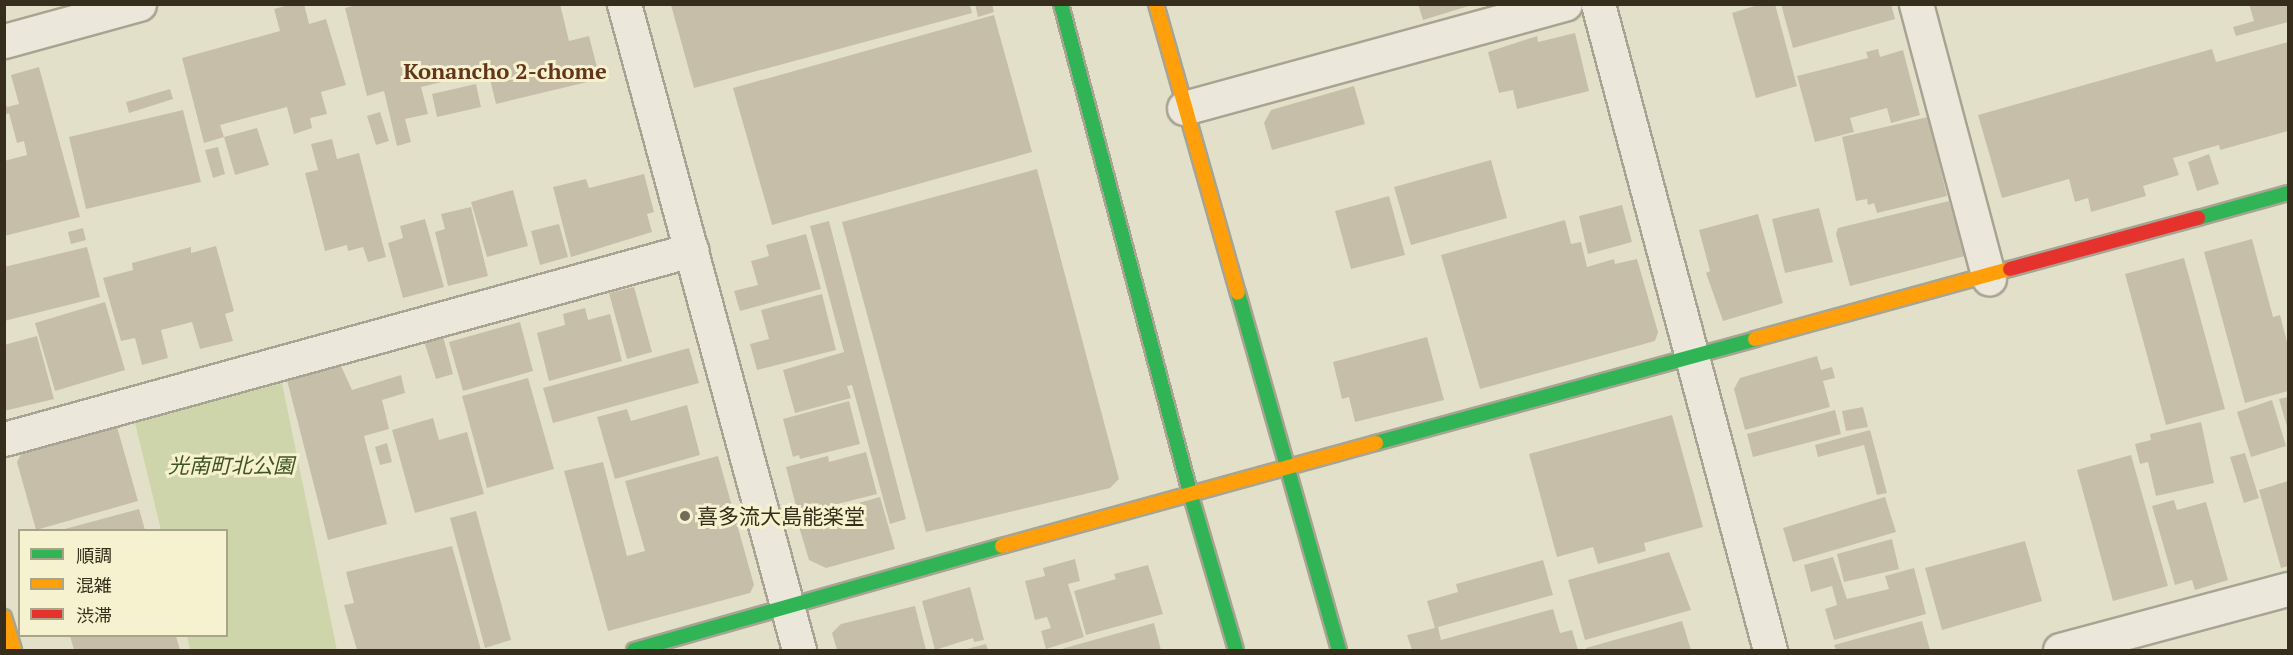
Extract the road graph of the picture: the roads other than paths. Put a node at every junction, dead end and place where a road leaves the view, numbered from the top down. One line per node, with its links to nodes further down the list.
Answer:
1 (139, 4): 8 (street)
2 (624, 4): 11 (street)
3 (1061, 4): 16 (street)
4 (1156, 4): 9 (street)
5 (1564, 4): 9 (street)
6 (1598, 4): 13 (street)
7 (1917, 4): 12 (street)
8 (4, 41)
9 (1184, 108): 15 (street)
10 (2289, 193): 12 (street)
11 (691, 250): 14 (street); 18 (street)
12 (1989, 278): 13 (street)
13 (1692, 359): 15 (street); 25 (street)
14 (4, 439)
15 (1290, 468): 16 (street); 24 (street)
16 (1191, 496): 18 (street); 23 (street)
17 (2289, 589): 26 (street)
18 (786, 605): 21 (street); 22 (street)
19 (4, 617): 20 (street)
20 (14, 651)
21 (634, 651)
22 (799, 651)
23 (1236, 651)
24 (1340, 651)
25 (1770, 651)
26 (2060, 651)

